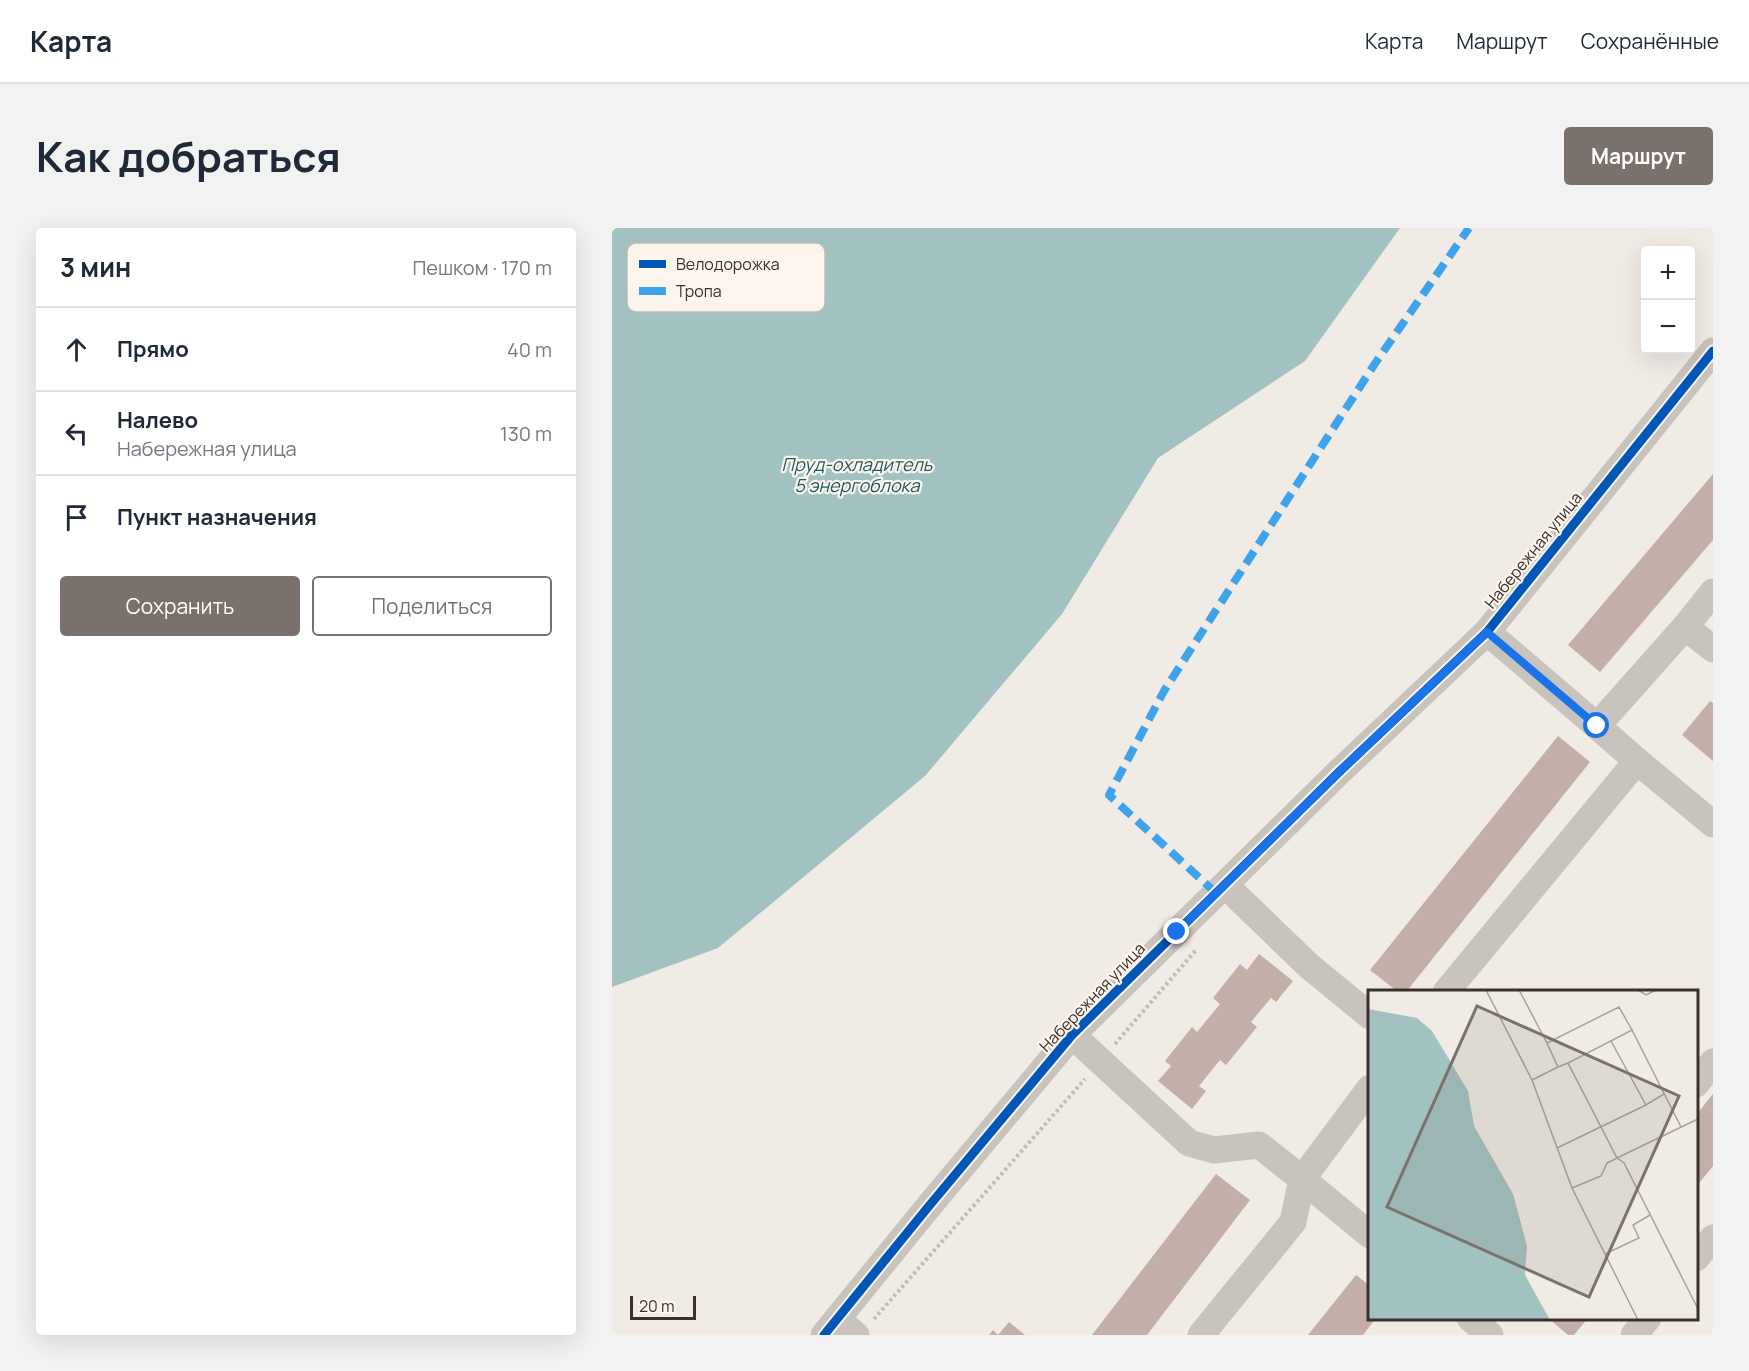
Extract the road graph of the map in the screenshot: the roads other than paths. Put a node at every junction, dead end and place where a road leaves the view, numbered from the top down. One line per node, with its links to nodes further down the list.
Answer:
1 (1713, 351): 4 (street, Набережная улица)
2 (1713, 591): 3 (street)
3 (1685, 627): 5 (street); 6 (street)
4 (1487, 632): 6 (street); 9 (street, Набережная улица)
5 (1713, 650)
6 (1597, 726): 7 (street)
7 (1637, 761): 8 (street); 10 (street)
8 (1713, 824)
9 (1225, 885): 11 (street); 12 (street, Набережная улица)
10 (1448, 990)
11 (1368, 1014)
12 (1072, 1035): 16 (street); 22 (street, Набережная улица)
13 (1713, 1062): 14 (street)
14 (1698, 1081)
15 (1368, 1091): 16 (street)
16 (1302, 1179): 17 (street); 23 (street)
17 (1368, 1233)
18 (1713, 1238): 19 (street)
19 (1698, 1256)
20 (1472, 1320): 24 (street)
21 (1645, 1320): 25 (street)
22 (846, 1329)
23 (1201, 1335)
24 (1490, 1335)
25 (1634, 1335)

